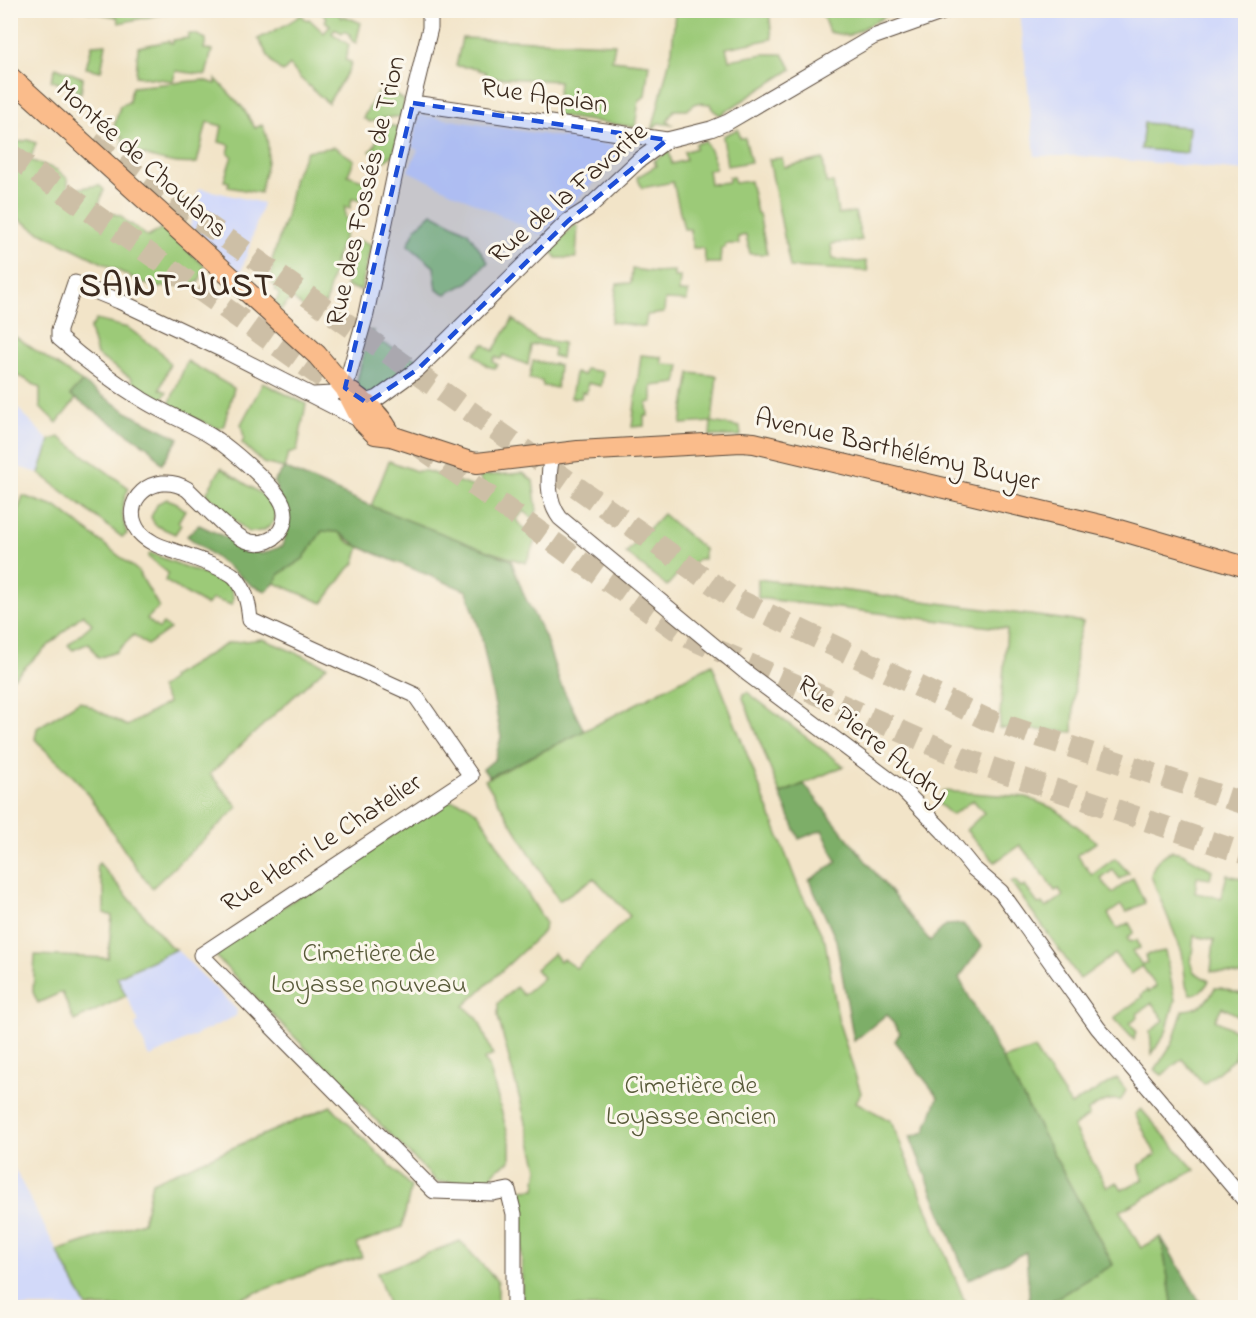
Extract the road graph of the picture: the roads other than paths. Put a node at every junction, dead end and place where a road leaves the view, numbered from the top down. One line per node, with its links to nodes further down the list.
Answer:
1 (430, 10): 4 (street, Rue des Fossés de Trion)
2 (949, 10): 5 (street, Rue de la Favorite)
3 (10, 77): 7 (main road, Montée de Choulans)
4 (413, 103): 5 (street, Rue Appian); 7 (street, Rue des Fossés de Trion)
5 (667, 140): 7 (street, Rue de la Favorite)
6 (313, 396): 7 (street); 7 (street); 11 (street, Rue Henri Le Chatelier)
7 (361, 403): 8 (main road, Avenue Barthélémy Buyer)
8 (552, 455): 9 (main road, Avenue Barthélémy Buyer); 10 (street, Rue Pierre Audry)
9 (1245, 567)
10 (1245, 1202)
11 (514, 1308)

